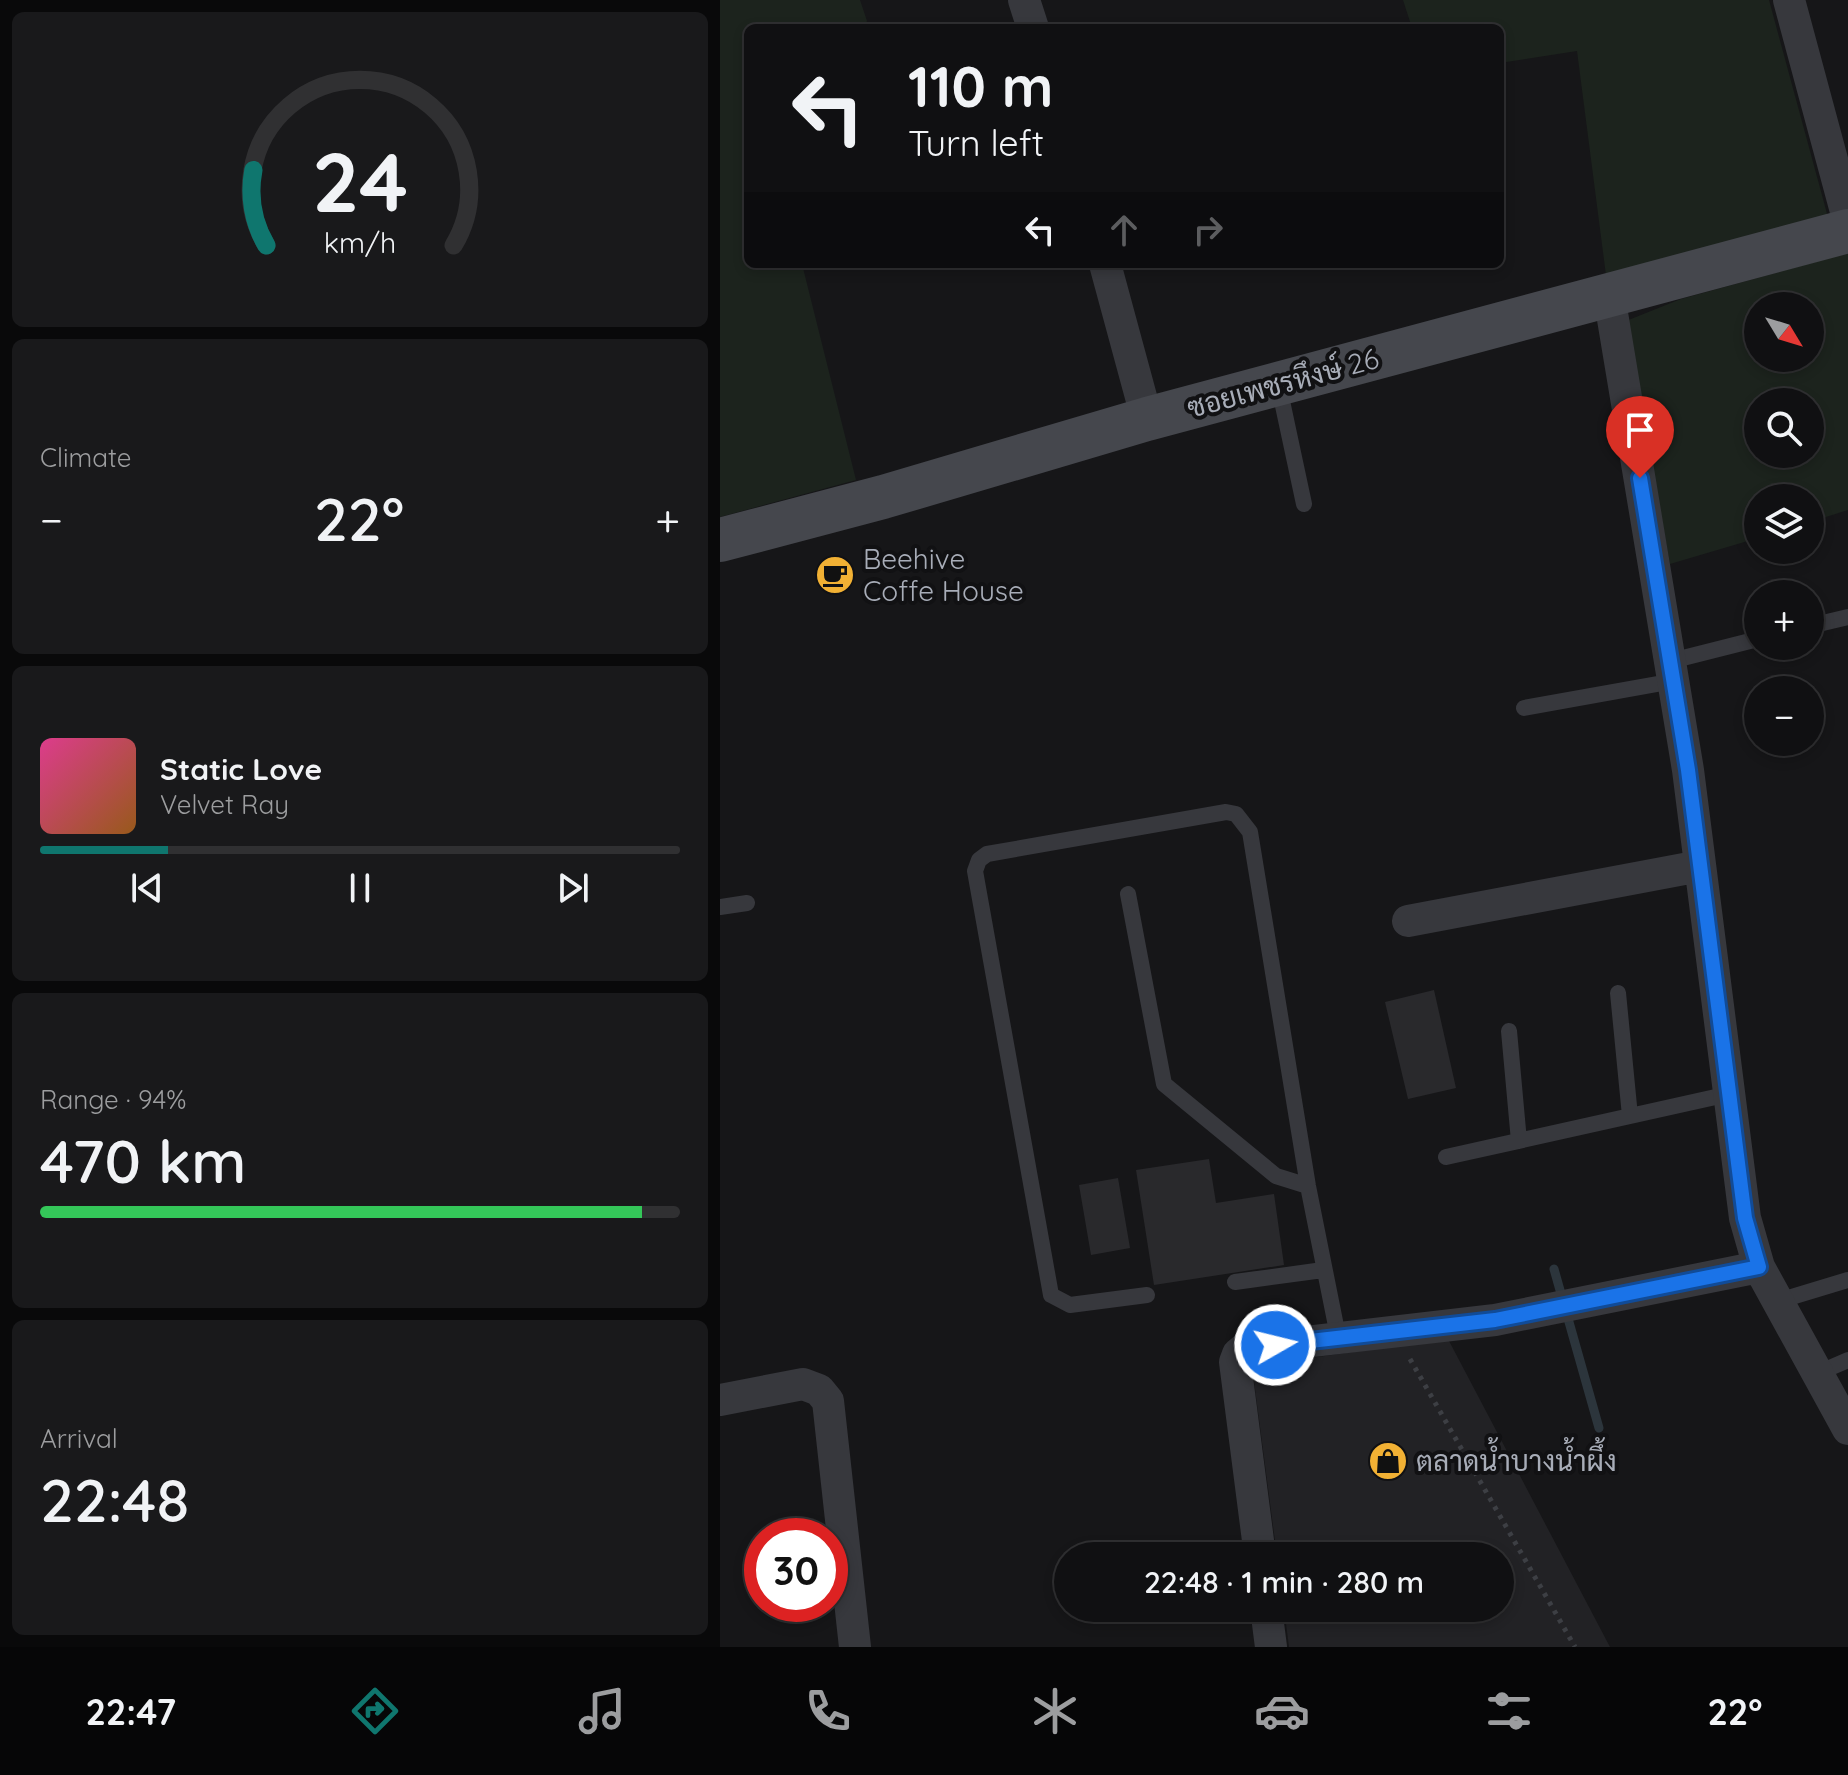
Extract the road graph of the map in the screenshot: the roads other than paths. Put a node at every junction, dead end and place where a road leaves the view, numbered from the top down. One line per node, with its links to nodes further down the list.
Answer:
1 (1024, 0): 3 (street)
2 (1789, 0): 4 (street)
3 (1032, 24)
4 (1848, 219)
5 (1848, 231): 7 (street, ซอยเพชรหึงษ์ 26)
6 (1106, 268): 9 (street)
7 (1609, 295): 8 (street, ซอยเพชรหึงษ์ 26); 15 (street)
8 (1279, 385): 9 (street, ซอยเพชรหึงษ์ 26); 10 (lane)
9 (1147, 419): 11 (street, ซอยเพชรหึงษ์ 26)
10 (1304, 504)
11 (720, 540)
12 (1848, 617): 13 (lane)
13 (1824, 623)
14 (1744, 644): 15 (lane)
15 (1673, 671): 16 (lane); 17 (street)
16 (1524, 708)
17 (1700, 866): 21 (street); 24 (street)
18 (1128, 894): 28 (lane)
19 (747, 903): 20 (lane)
20 (720, 907)
21 (1408, 921)
22 (1618, 993): 25 (lane)
23 (1509, 1031): 26 (lane)
24 (1729, 1094): 25 (lane); 29 (street)
25 (1630, 1116): 26 (lane)
26 (1519, 1141): 27 (lane)
27 (1446, 1157)
28 (1308, 1186): 30 (lane); 33 (lane)
29 (1759, 1267): 34 (street); 35 (street)
30 (1323, 1270): 32 (lane); 35 (lane)
31 (1848, 1280): 34 (lane)
32 (1235, 1282)
33 (1147, 1295)
34 (1778, 1301): 37 (street)
35 (1338, 1336): 40 (street)
36 (1848, 1360): 37 (lane)
37 (1818, 1373): 39 (street)
38 (720, 1400): 42 (street)
39 (1848, 1429)
40 (1258, 1542)
41 (1268, 1622): 43 (street)
42 (855, 1647)
43 (1271, 1647)

